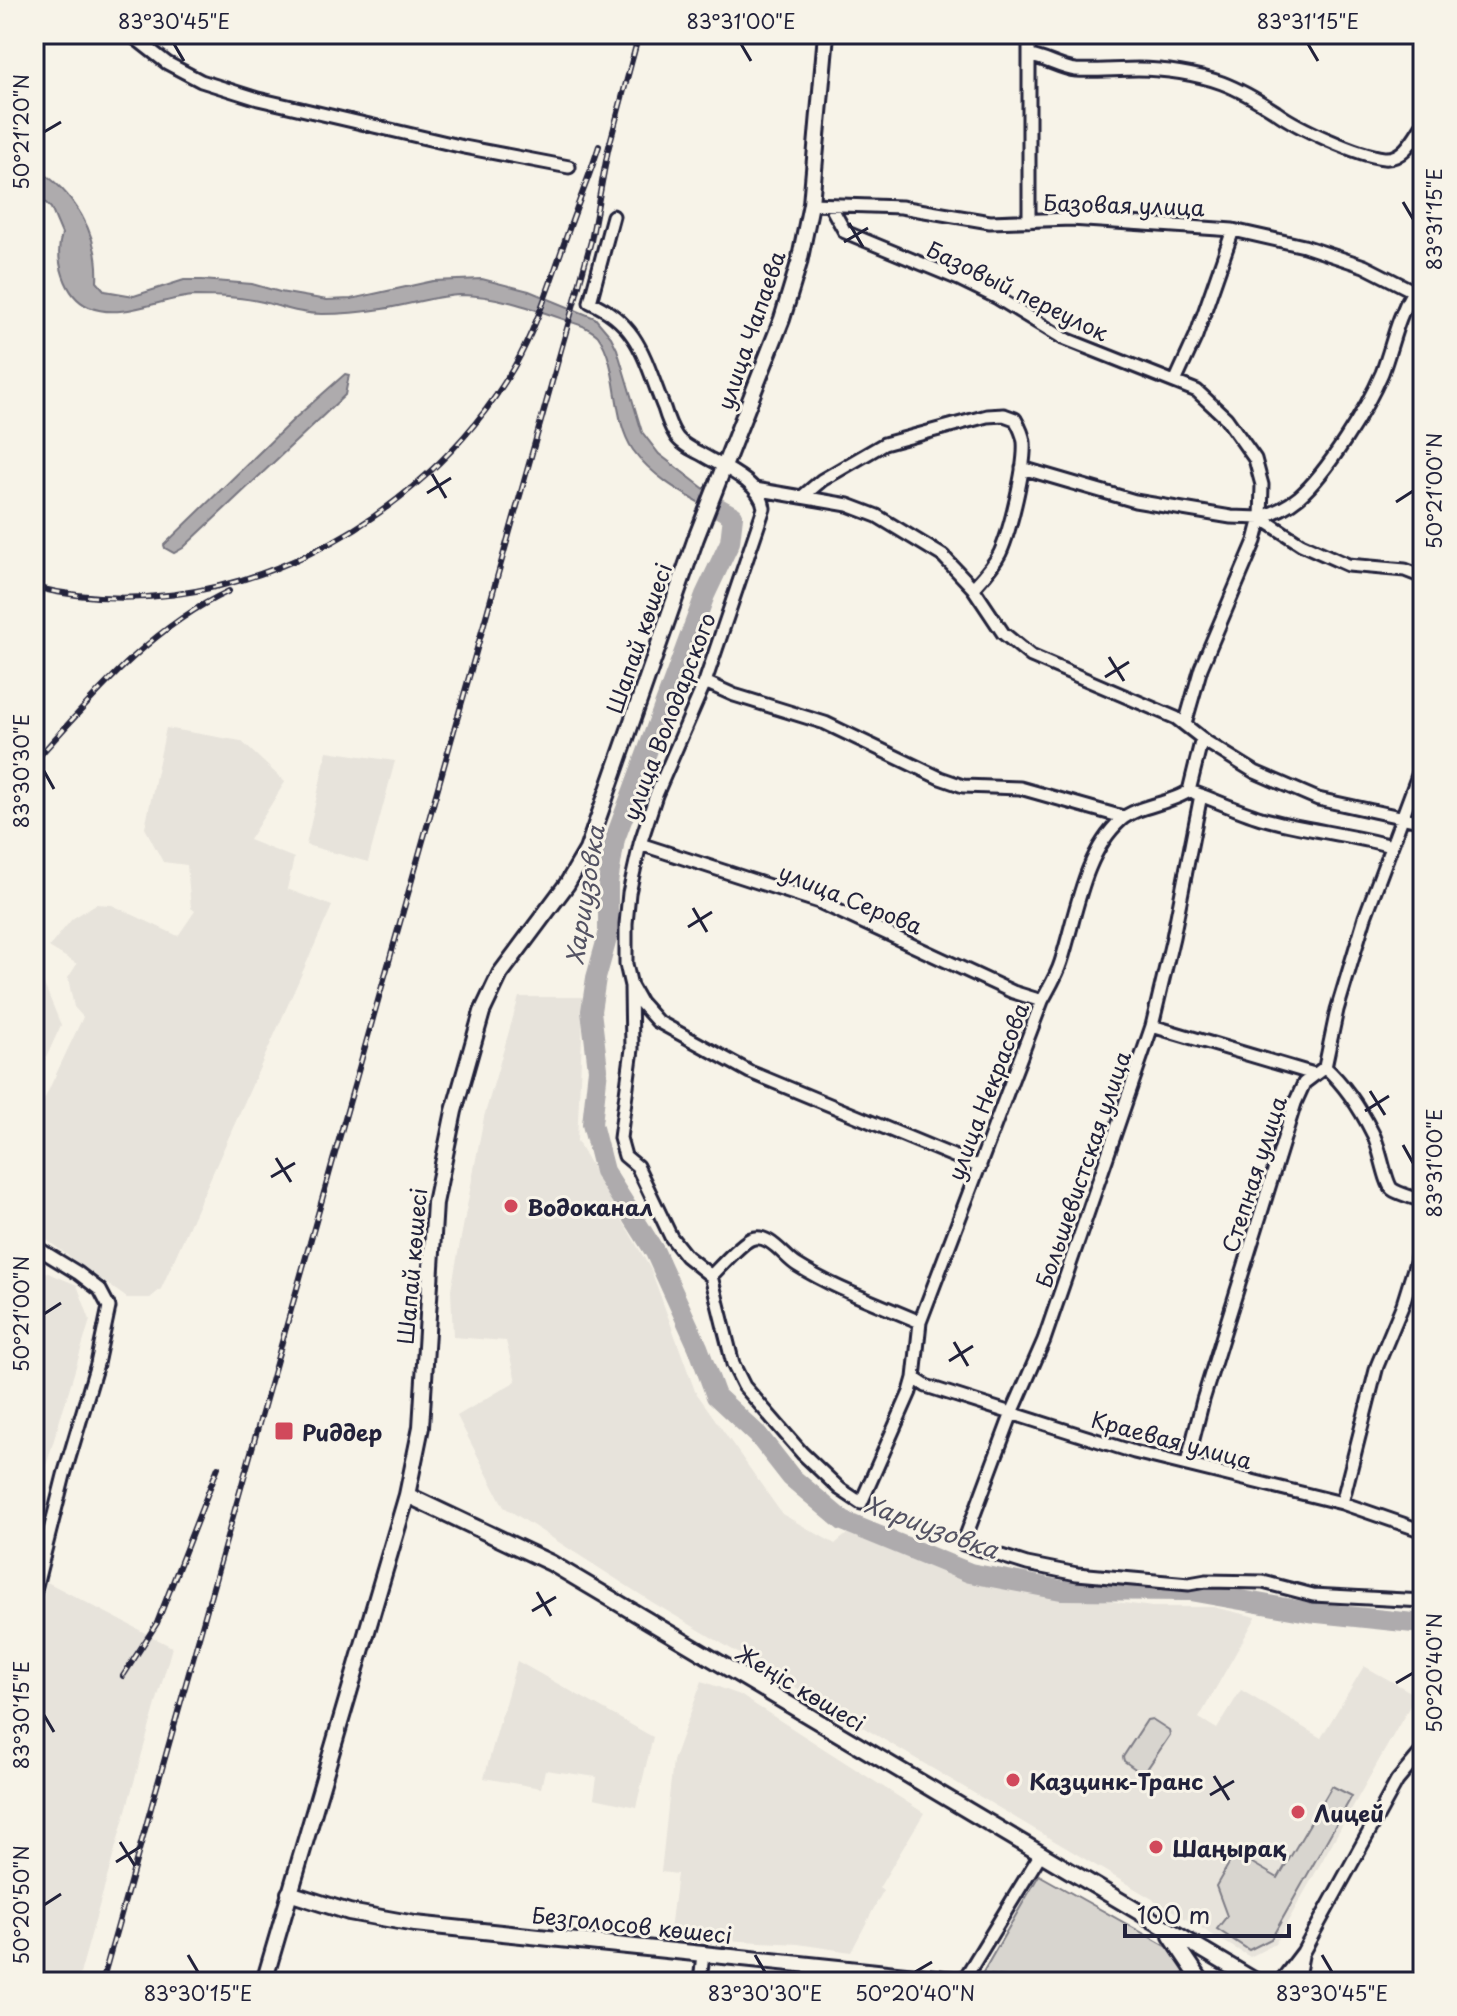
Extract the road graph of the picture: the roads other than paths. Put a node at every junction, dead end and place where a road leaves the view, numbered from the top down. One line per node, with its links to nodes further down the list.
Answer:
1 (130, 34): 6 (street)
2 (826, 34): 7 (street, улица Чапаева)
3 (1029, 34): 4 (street)
4 (1029, 56): 5 (street); 10 (street)
5 (1423, 124)
6 (569, 167)
7 (811, 204): 8 (street, Базовая улица); 14 (street, улица Чапаева)
8 (830, 205): 10 (street, Базовая улица); 13 (street, Базовый переулок)
9 (613, 216): 14 (street)
10 (1029, 221): 11 (street, Базовая улица)
11 (1233, 230): 12 (street, Базовая улица); 13 (street)
12 (1418, 294): 18 (street)
13 (1175, 382): 18 (street, Базовый переулок)
14 (724, 466): 16 (street); 19 (street, улица Чапаева)
15 (1022, 468): 17 (street); 18 (street); 21 (street)
16 (755, 489): 17 (street); 22 (street, улица Володарского)
17 (803, 496): 21 (street)
18 (1261, 518): 20 (street); 23 (street)
19 (696, 538): 47 (street, Шапай көшесі)
20 (1423, 577)
21 (973, 588): 23 (street)
22 (705, 682): 29 (street); 31 (street, улица Володарского)
23 (1185, 724): 24 (street)
24 (1202, 738): 26 (street); 28 (street)
25 (1423, 762): 28 (street)
26 (1189, 791): 27 (street); 29 (street)
27 (1201, 795): 32 (street); 35 (street, Большевистская улица)
28 (1403, 816): 30 (street); 32 (street)
29 (1123, 817): 34 (street, улица Некрасова)
30 (1423, 822)
31 (640, 844): 33 (street, улица Володарского); 34 (street, улица Серова)
32 (1391, 846): 36 (street)
33 (631, 986): 38 (street, улица Володарского); 42 (street)
34 (1042, 1001): 38 (street, улица Некрасова)
35 (1152, 1026): 37 (street); 45 (street, Большевистская улица)
36 (1325, 1067): 37 (street, Степная улица); 39 (street)
37 (1314, 1074): 46 (street, Степная улица)
38 (980, 1167): 43 (street, улица Некрасова)
39 (1423, 1204)
40 (1423, 1224): 48 (street)
41 (34, 1246): 50 (street)
42 (711, 1276): 43 (street); 44 (street, улица Некрасова)
43 (920, 1322): 44 (street, улица Некрасова)
44 (914, 1378): 45 (street, Краевая улица)
45 (1012, 1413): 46 (street, Краевая улица); 51 (street, Большевистская улица)
46 (1187, 1463): 48 (street, Краевая улица)
47 (407, 1495): 53 (street, Жеңіс көшесі); 54 (street, Шапай көшесі)
48 (1342, 1503): 49 (street, Краевая улица)
49 (1423, 1531)
50 (34, 1594)
51 (1423, 1601)
52 (1423, 1750): 56 (street)
53 (1040, 1855): 55 (street, Жеңіс көшесі); 58 (street)
54 (289, 1893): 57 (street, Безголосов көшесі); 59 (street, Шапай көшесі)
55 (1166, 1930): 61 (street, Жеңіс көшесі); 62 (street, Жеңіс көшесі)
56 (1303, 1952): 63 (street); 64 (street)
57 (703, 1954): 58 (street, Безголосов көшесі); 60 (street)
58 (968, 1981)
59 (264, 1982)
60 (700, 1982)
61 (1202, 1982)
62 (1257, 1982)
63 (1280, 1982)
64 (1297, 1982)

